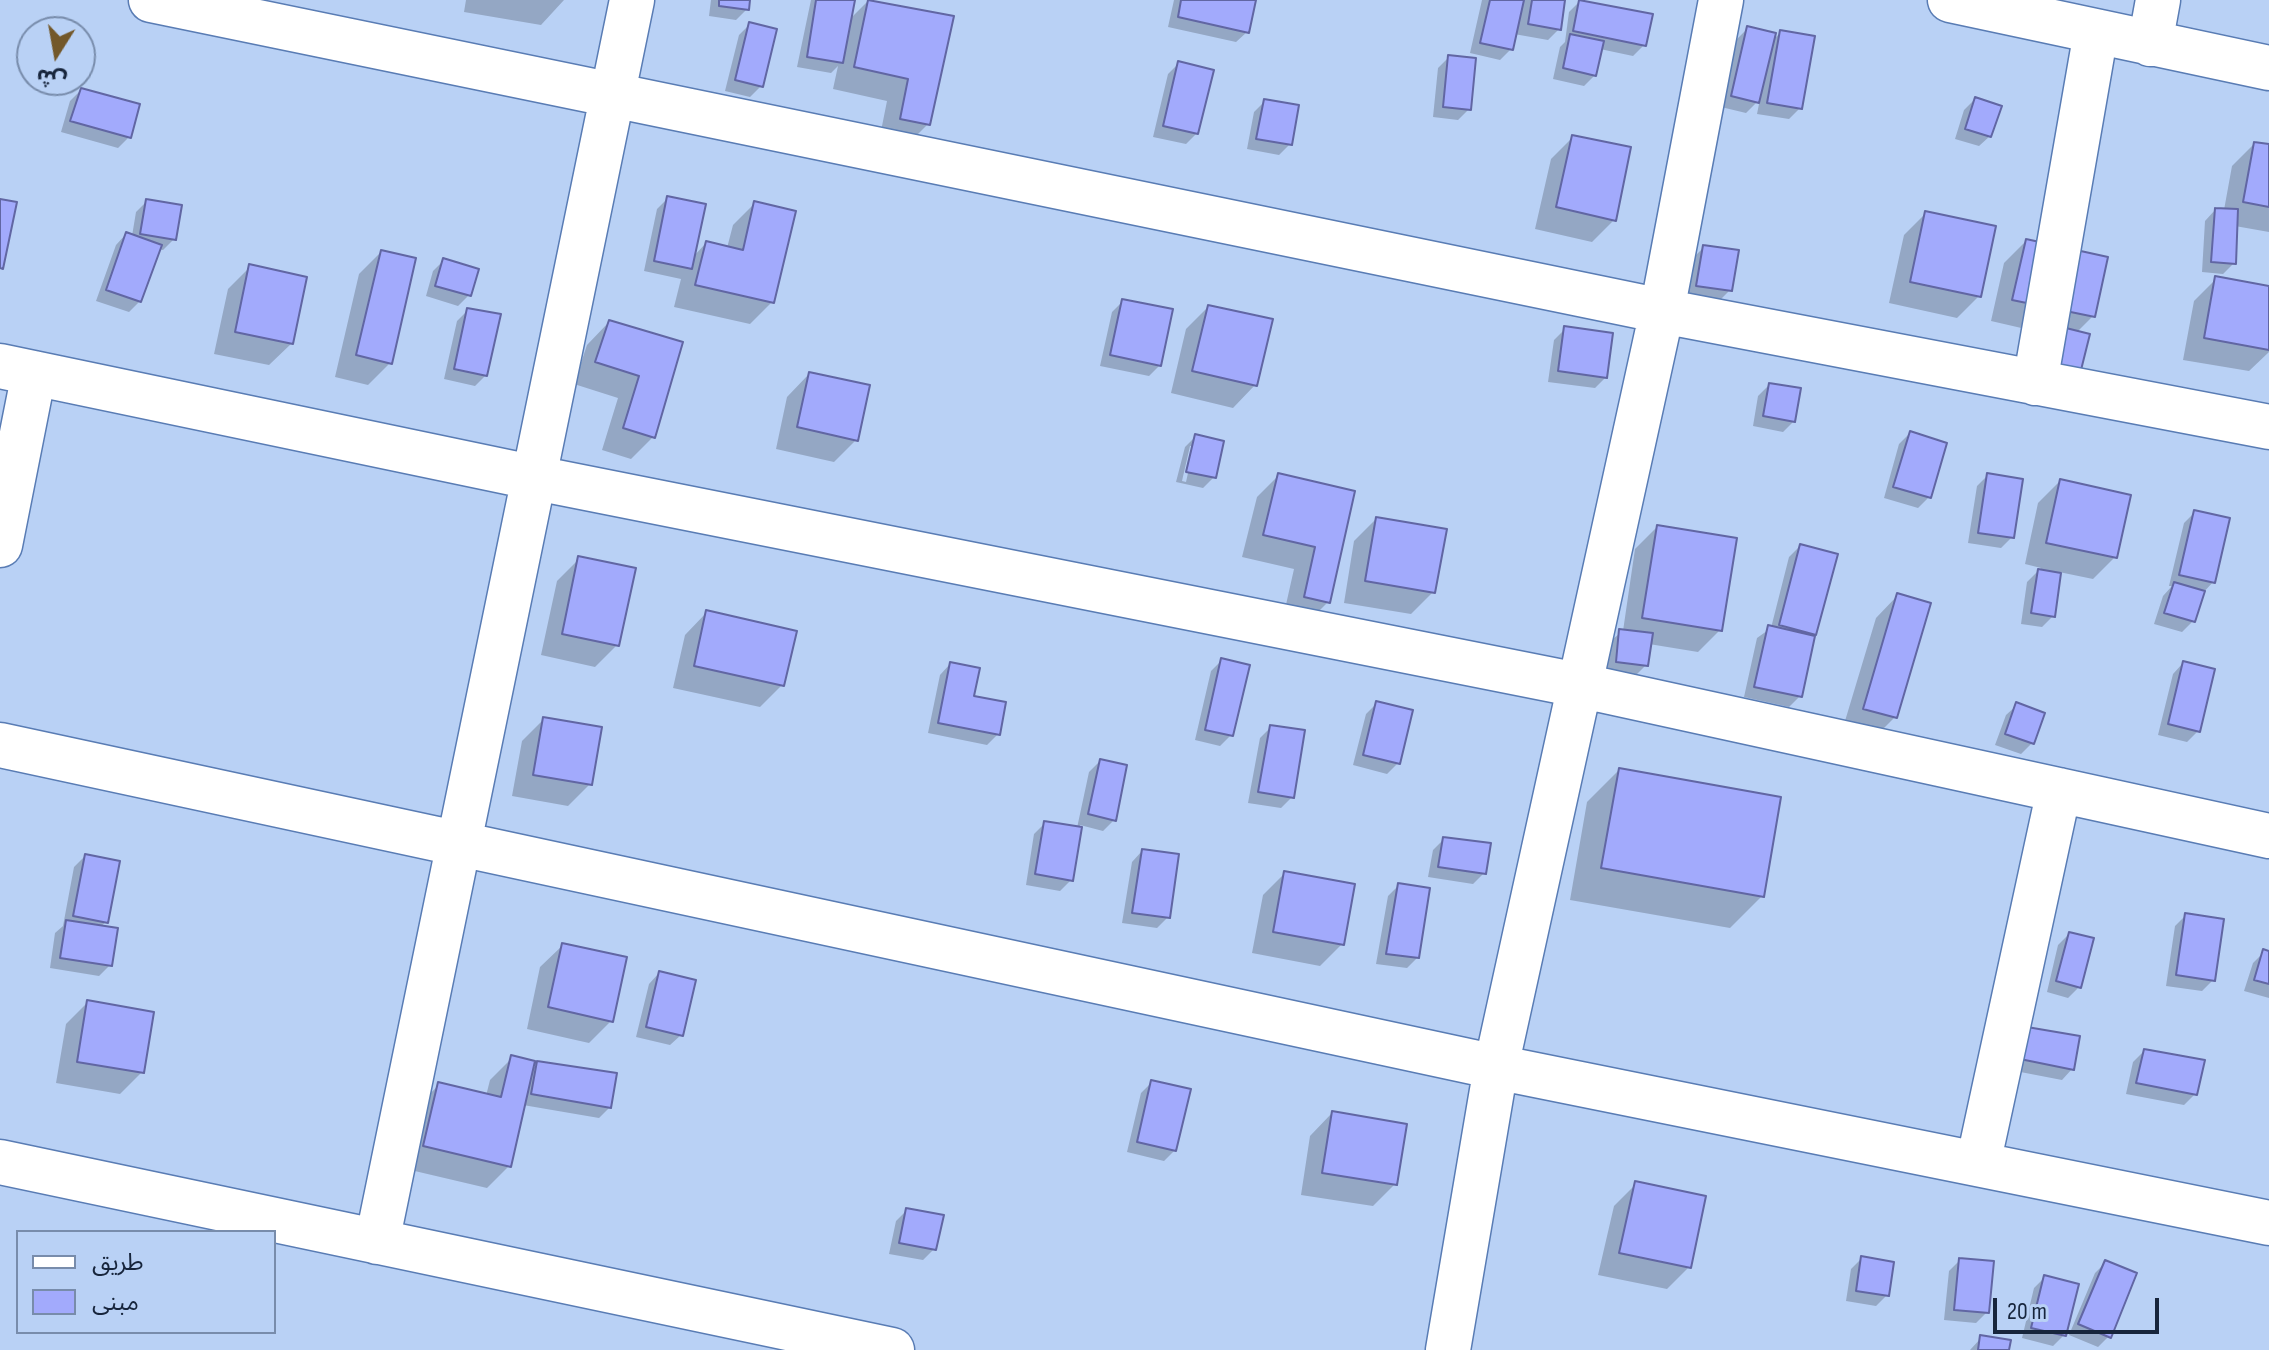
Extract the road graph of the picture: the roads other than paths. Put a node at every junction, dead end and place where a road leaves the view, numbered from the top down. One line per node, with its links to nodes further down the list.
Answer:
1 (151, 0): 9 (street)
2 (632, 0): 9 (street)
3 (1721, 0): 10 (street)
4 (1950, 0): 6 (street)
5 (2158, 0): 7 (street)
6 (2096, 32): 7 (street); 12 (street)
7 (2150, 44): 8 (street)
8 (2269, 68)
9 (613, 96): 10 (street); 14 (street)
10 (1662, 311): 12 (street); 16 (street)
11 (17, 370): 14 (street); 15 (street)
12 (2035, 383): 13 (street)
13 (2269, 427)
14 (536, 478): 16 (street); 20 (street)
15 (0, 545)
16 (1578, 685): 18 (street); 21 (street)
17 (0, 745): 20 (street)
18 (2059, 790): 19 (street); 23 (street)
19 (2269, 836)
20 (457, 842): 21 (street); 25 (street)
21 (1496, 1067): 23 (street); 28 (street)
22 (0, 1162): 25 (street)
23 (1978, 1164): 24 (street)
24 (2269, 1223)
25 (377, 1242): 26 (street)
26 (841, 1345): 27 (street)
27 (892, 1350)
28 (1448, 1350)

